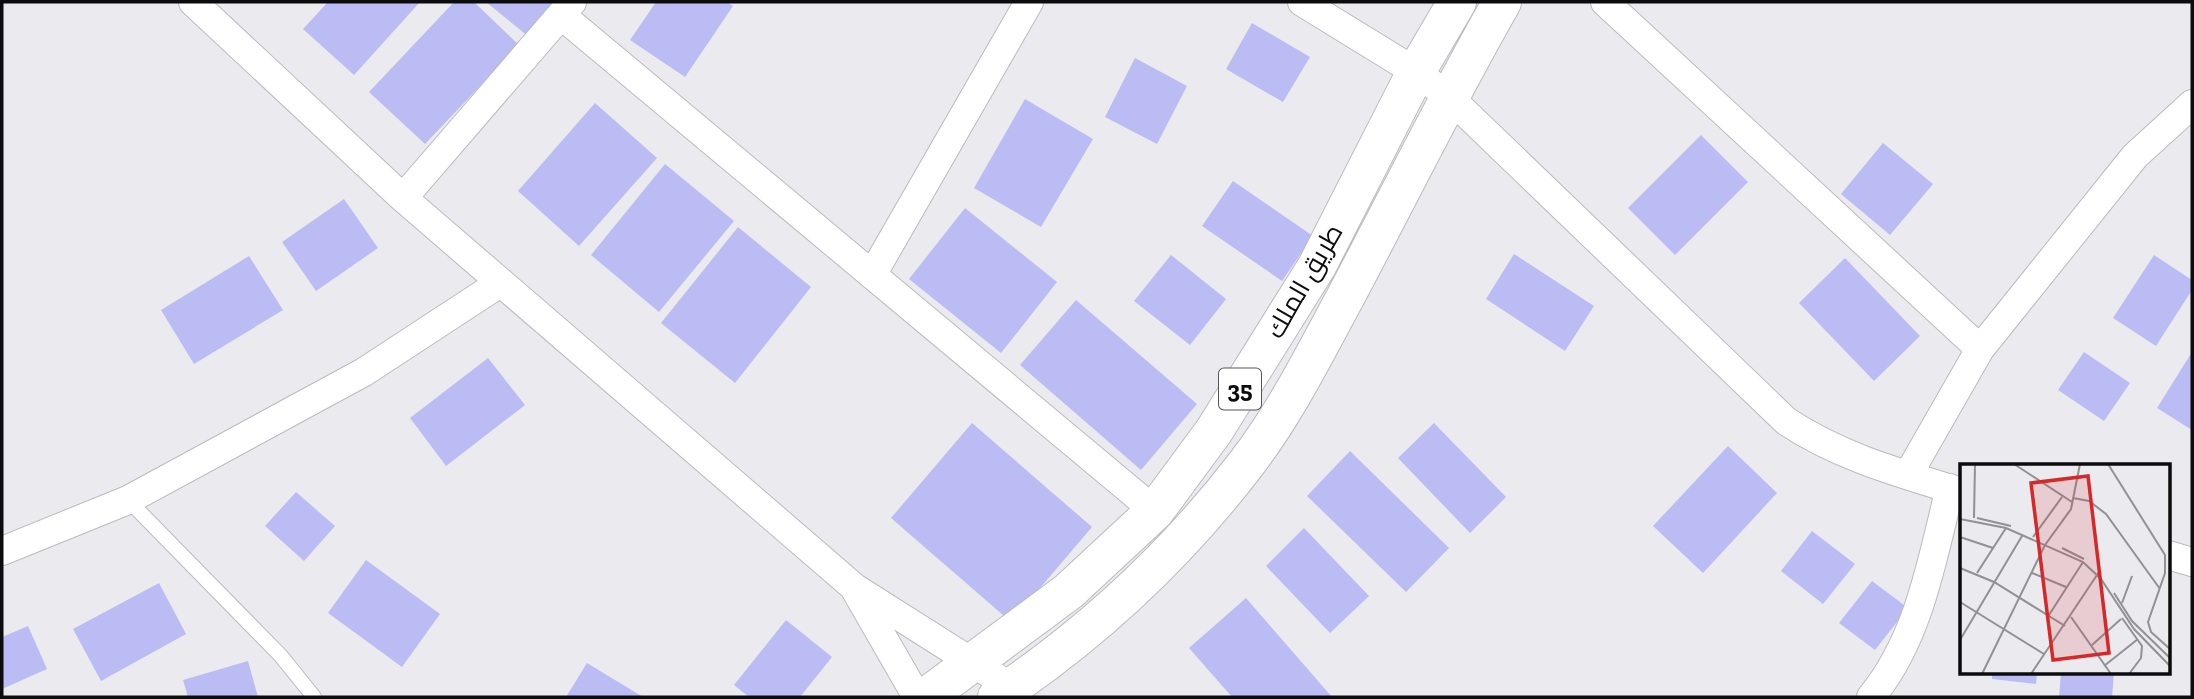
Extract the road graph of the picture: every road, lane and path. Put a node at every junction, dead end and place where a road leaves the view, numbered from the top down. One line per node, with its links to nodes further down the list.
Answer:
1 (193, 2): 11 (street)
2 (1029, 2): 12 (street)
3 (1302, 2): 8 (street)
4 (1457, 2): 8 (main road, طريق الملك / 35)
5 (1502, 2): 9 (main road, طريق الملك / 35)
6 (1605, 2): 14 (street)
7 (566, 8): 11 (street); 12 (street)
8 (1416, 72): 9 (street); 18 (main road, طريق الملك / 35)
9 (1448, 96): 15 (street); 24 (main road, طريق الملك / 35)
10 (2192, 104): 14 (street)
11 (402, 198): 13 (street)
12 (872, 275): 18 (street)
13 (499, 283): 17 (street); 22 (street)
14 (1980, 349): 15 (street)
15 (1909, 474): 16 (street)
16 (1956, 490): 28 (street)
17 (128, 500): 19 (street); 25 (lane)
18 (1155, 511): 23 (main road, طريق الملك / 35)
19 (2, 551)
20 (2170, 556): 21 (street)
21 (2192, 562)
22 (855, 588): 23 (street); 26 (street)
23 (974, 661): 24 (street); 27 (main road, طريق الملك / 35)
24 (1004, 692)
25 (314, 697)
26 (917, 697)
27 (926, 697)
28 (1871, 697)

